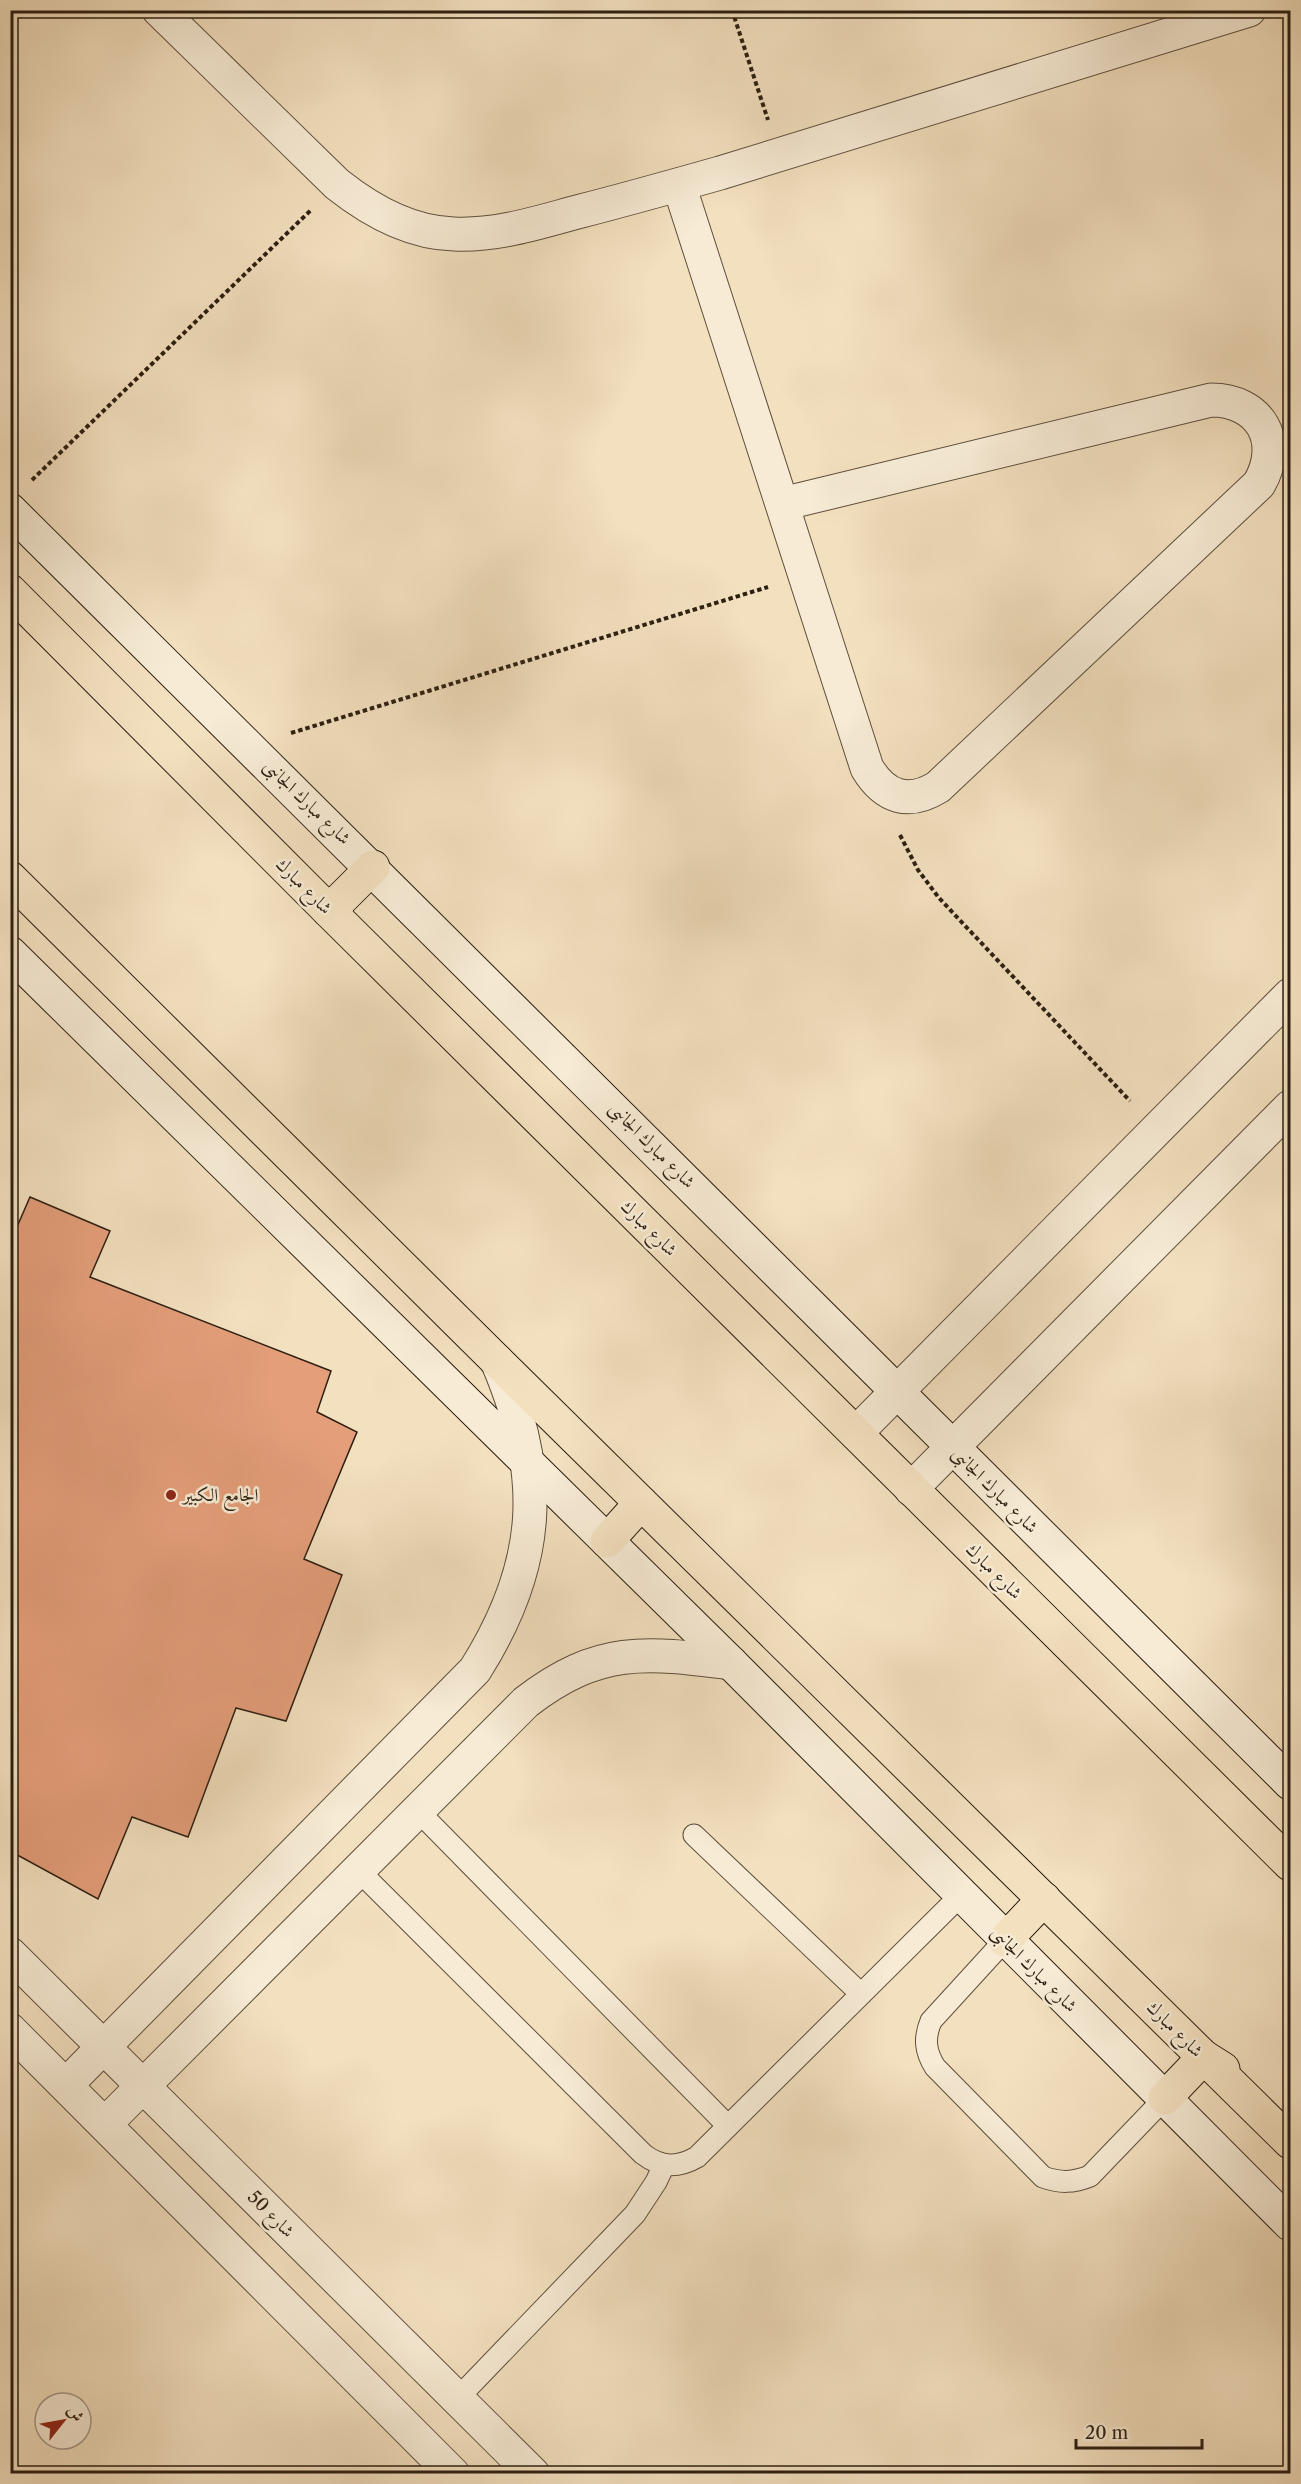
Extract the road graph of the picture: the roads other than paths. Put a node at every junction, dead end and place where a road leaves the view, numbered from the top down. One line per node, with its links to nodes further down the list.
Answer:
1 (159, 10): 3 (street)
2 (1249, 10): 3 (street)
3 (679, 185): 5 (street)
4 (19, 497): 7 (street, شارع مبارك الجانبى)
5 (782, 504): 5 (street)
6 (10, 591): 9 (main road, شارع مبارك)
7 (373, 867): 9 (main road); 14 (street, شارع مبارك الجانبى)
8 (10, 878): 13 (main road, شارع مبارك)
9 (329, 911): 15 (main road, شارع مبارك)
10 (10, 953): 17 (street, شارع مبارك الجانبى)
11 (1290, 995): 14 (street)
12 (1290, 1107): 16 (street)
13 (497, 1360): 17 (street); 19 (main road, شارع مبارك)
14 (897, 1391): 15 (street); 16 (street, شارع مبارك الجانبى)
15 (856, 1433): 18 (main road, شارع مبارك)
16 (952, 1448): 18 (street); 22 (street, شارع مبارك الجانبى)
17 (528, 1464): 20 (street, شارع مبارك الجانبى); 33 (street)
18 (911, 1489): 25 (main road, شارع مبارك)
19 (641, 1503): 20 (main road); 28 (main road, شارع مبارك)
20 (607, 1541): 21 (street, شارع مبارك الجانبى)
21 (731, 1663): 23 (street); 27 (street, شارع مبارك الجانبى)
22 (1290, 1783)
23 (418, 1811): 26 (street); 40 (lane)
24 (694, 1835): 31 (lane)
25 (1290, 1864)
26 (358, 1870): 36 (street); 42 (lane)
27 (960, 1896): 29 (street, شارع مبارك الجانبى); 31 (lane)
28 (1044, 1899): 29 (main road); 34 (main road, شارع مبارك)
29 (1005, 1940): 37 (street, شارع مبارك الجانبى); 37 (lane)
30 (10, 1954): 33 (street, شارع 50)
31 (861, 1994): 40 (lane)
32 (10, 2030): 35 (street)
33 (103, 2047): 35 (street); 36 (street, شارع 50)
34 (1204, 2057): 37 (main road); 38 (main road); 41 (main road, شارع مبارك)
35 (66, 2085): 39 (street)
36 (141, 2086): 39 (street); 44 (street, شارع 50)
37 (1165, 2098): 43 (street, شارع مبارك الجانبى)
38 (1290, 2111)
39 (105, 2124): 45 (street)
40 (728, 2126): 42 (lane)
41 (1290, 2142)
42 (664, 2165): 44 (lane)
43 (1290, 2224)
44 (458, 2398): 46 (street, شارع 50)
45 (447, 2472)
46 (533, 2474)

